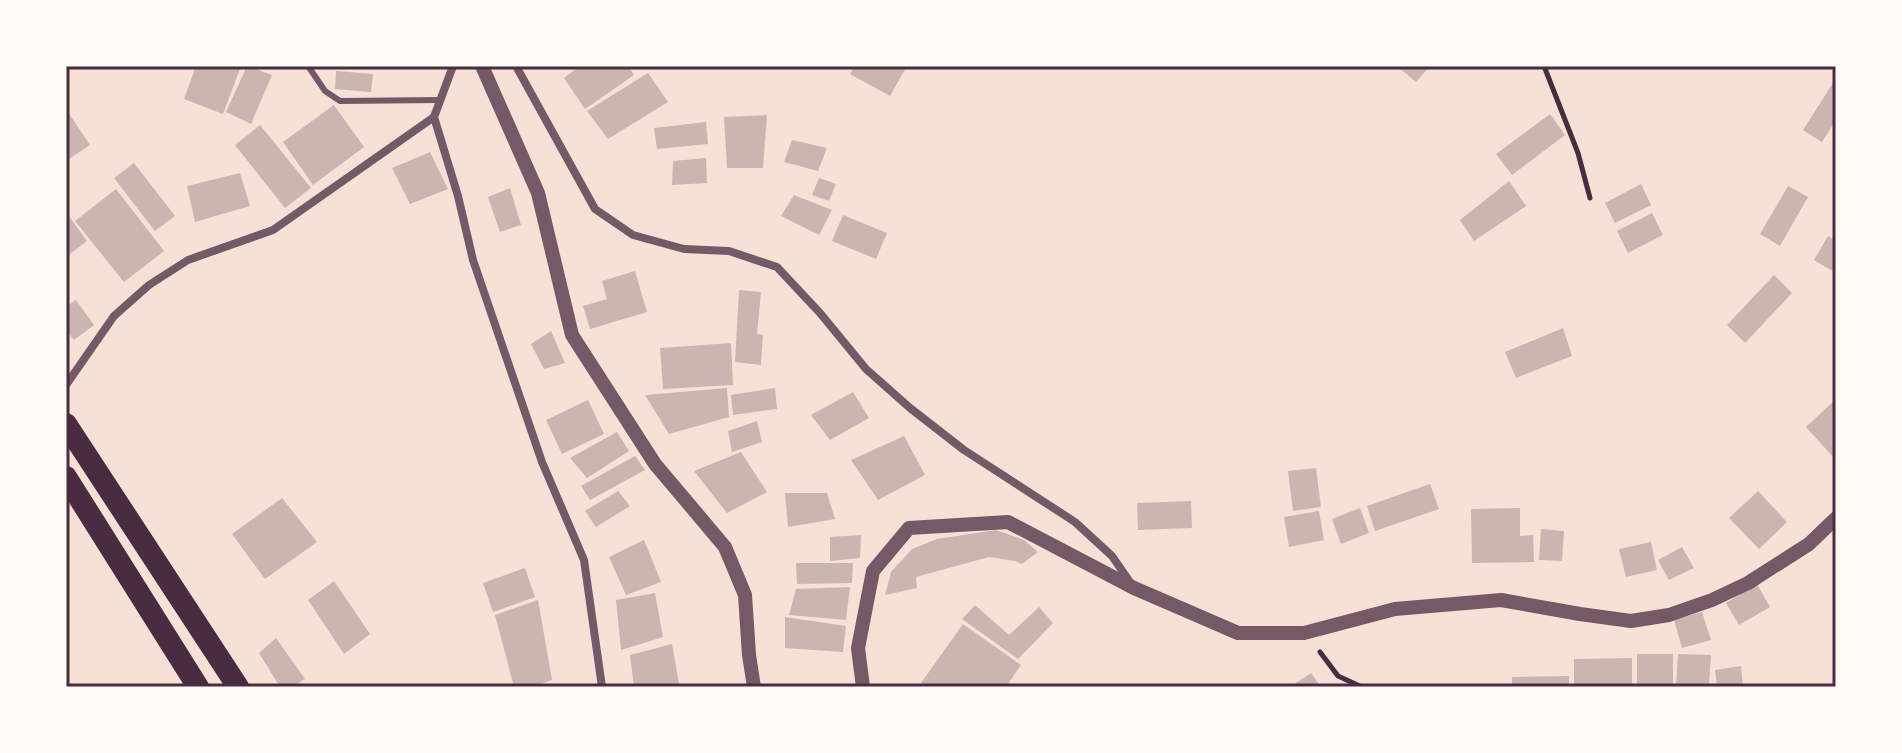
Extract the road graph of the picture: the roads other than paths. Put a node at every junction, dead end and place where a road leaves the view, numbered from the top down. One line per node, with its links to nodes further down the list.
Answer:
1 (308, 66): 5 (lane)
2 (453, 66): 5 (street)
3 (482, 66): 15 (street)
4 (516, 66): 11 (street)
5 (440, 100): 6 (street)
6 (434, 117): 7 (street); 14 (street)
7 (66, 385)
8 (66, 424): 13 (highway)
9 (66, 477): 12 (highway)
10 (1836, 518): 11 (street)
11 (1134, 588): 16 (street)
12 (198, 687)
13 (238, 687)
14 (602, 687)
15 (754, 687)
16 (863, 687)

